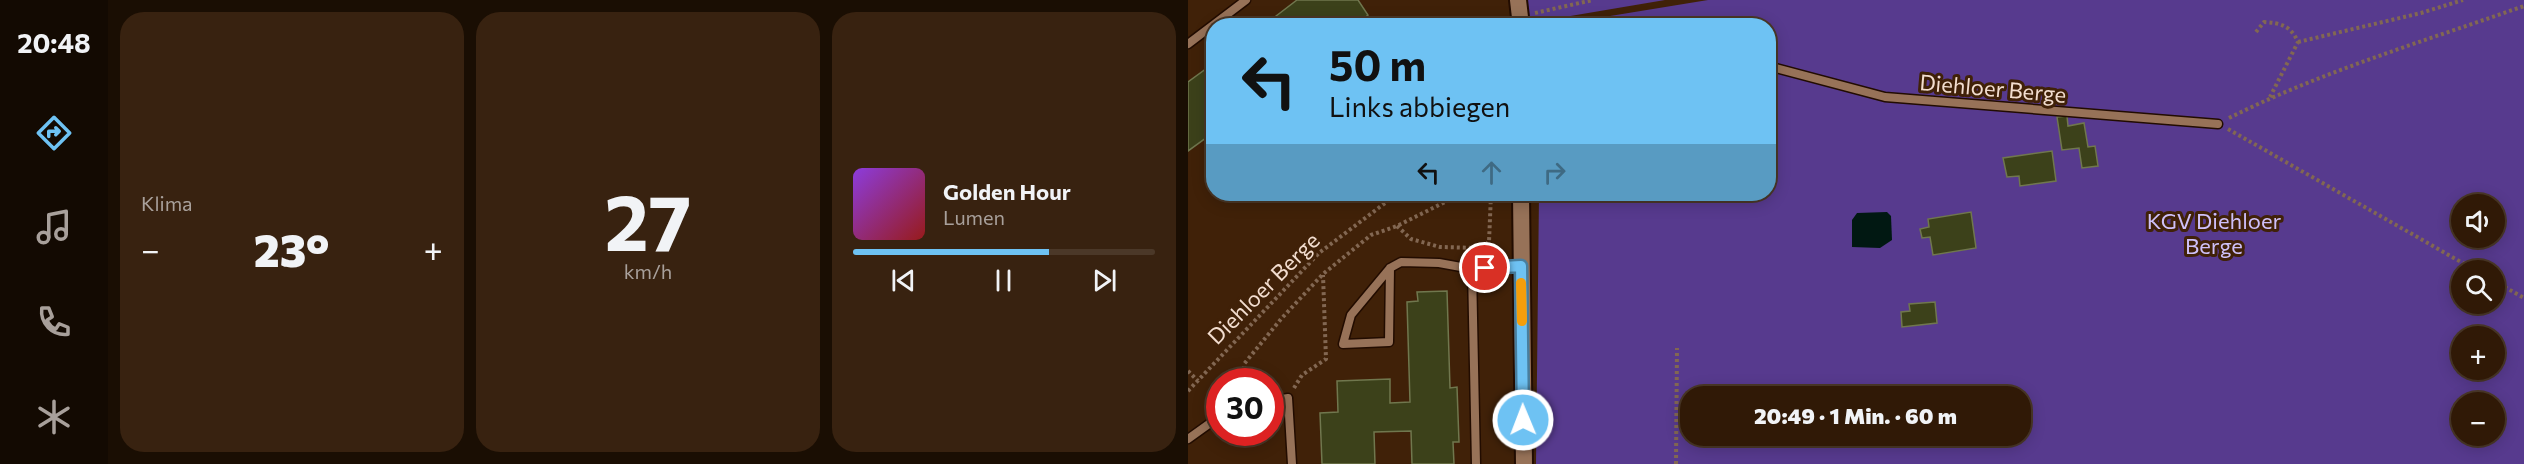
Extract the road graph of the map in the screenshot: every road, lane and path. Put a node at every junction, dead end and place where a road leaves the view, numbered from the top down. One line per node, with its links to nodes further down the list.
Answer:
1 (1246, 0): 6 (lane)
2 (1593, 0): 5 (path)
3 (2463, 0): 9 (path)
4 (2524, 6): 12 (path)
5 (1520, 14)
6 (1222, 18)
7 (1206, 30): 10 (lane)
8 (2256, 32): 9 (path)
9 (2298, 42): 12 (path)
10 (1188, 44)
11 (1776, 68): 13 (lane, Diehloer Berge)
12 (2269, 98): 13 (path)
13 (2218, 124): 19 (path)
14 (1388, 201): 29 (path, Diehloer Berge)
15 (1447, 201): 18 (path)
16 (1491, 201): 18 (path)
17 (1521, 201): 20 (street)
18 (1397, 226): 23 (path)
19 (2457, 260)
20 (1521, 266): 22 (lane); 37 (street)
21 (1390, 268): 21 (lane); 22 (lane)
22 (1472, 269): 36 (lane)
23 (1323, 274): 27 (path); 31 (path)
24 (2505, 287): 25 (path)
25 (2524, 298)
26 (1677, 348): 38 (path)
27 (1244, 368)
28 (1188, 371): 29 (path)
29 (1198, 381): 30 (path, Diehloer Berge)
30 (1188, 391)
31 (1288, 398): 32 (lane); 35 (lane)
32 (1284, 399)
33 (1206, 426): 34 (lane)
34 (1188, 439)
35 (1292, 464)
36 (1476, 464)
37 (1524, 464)
38 (1676, 464)

